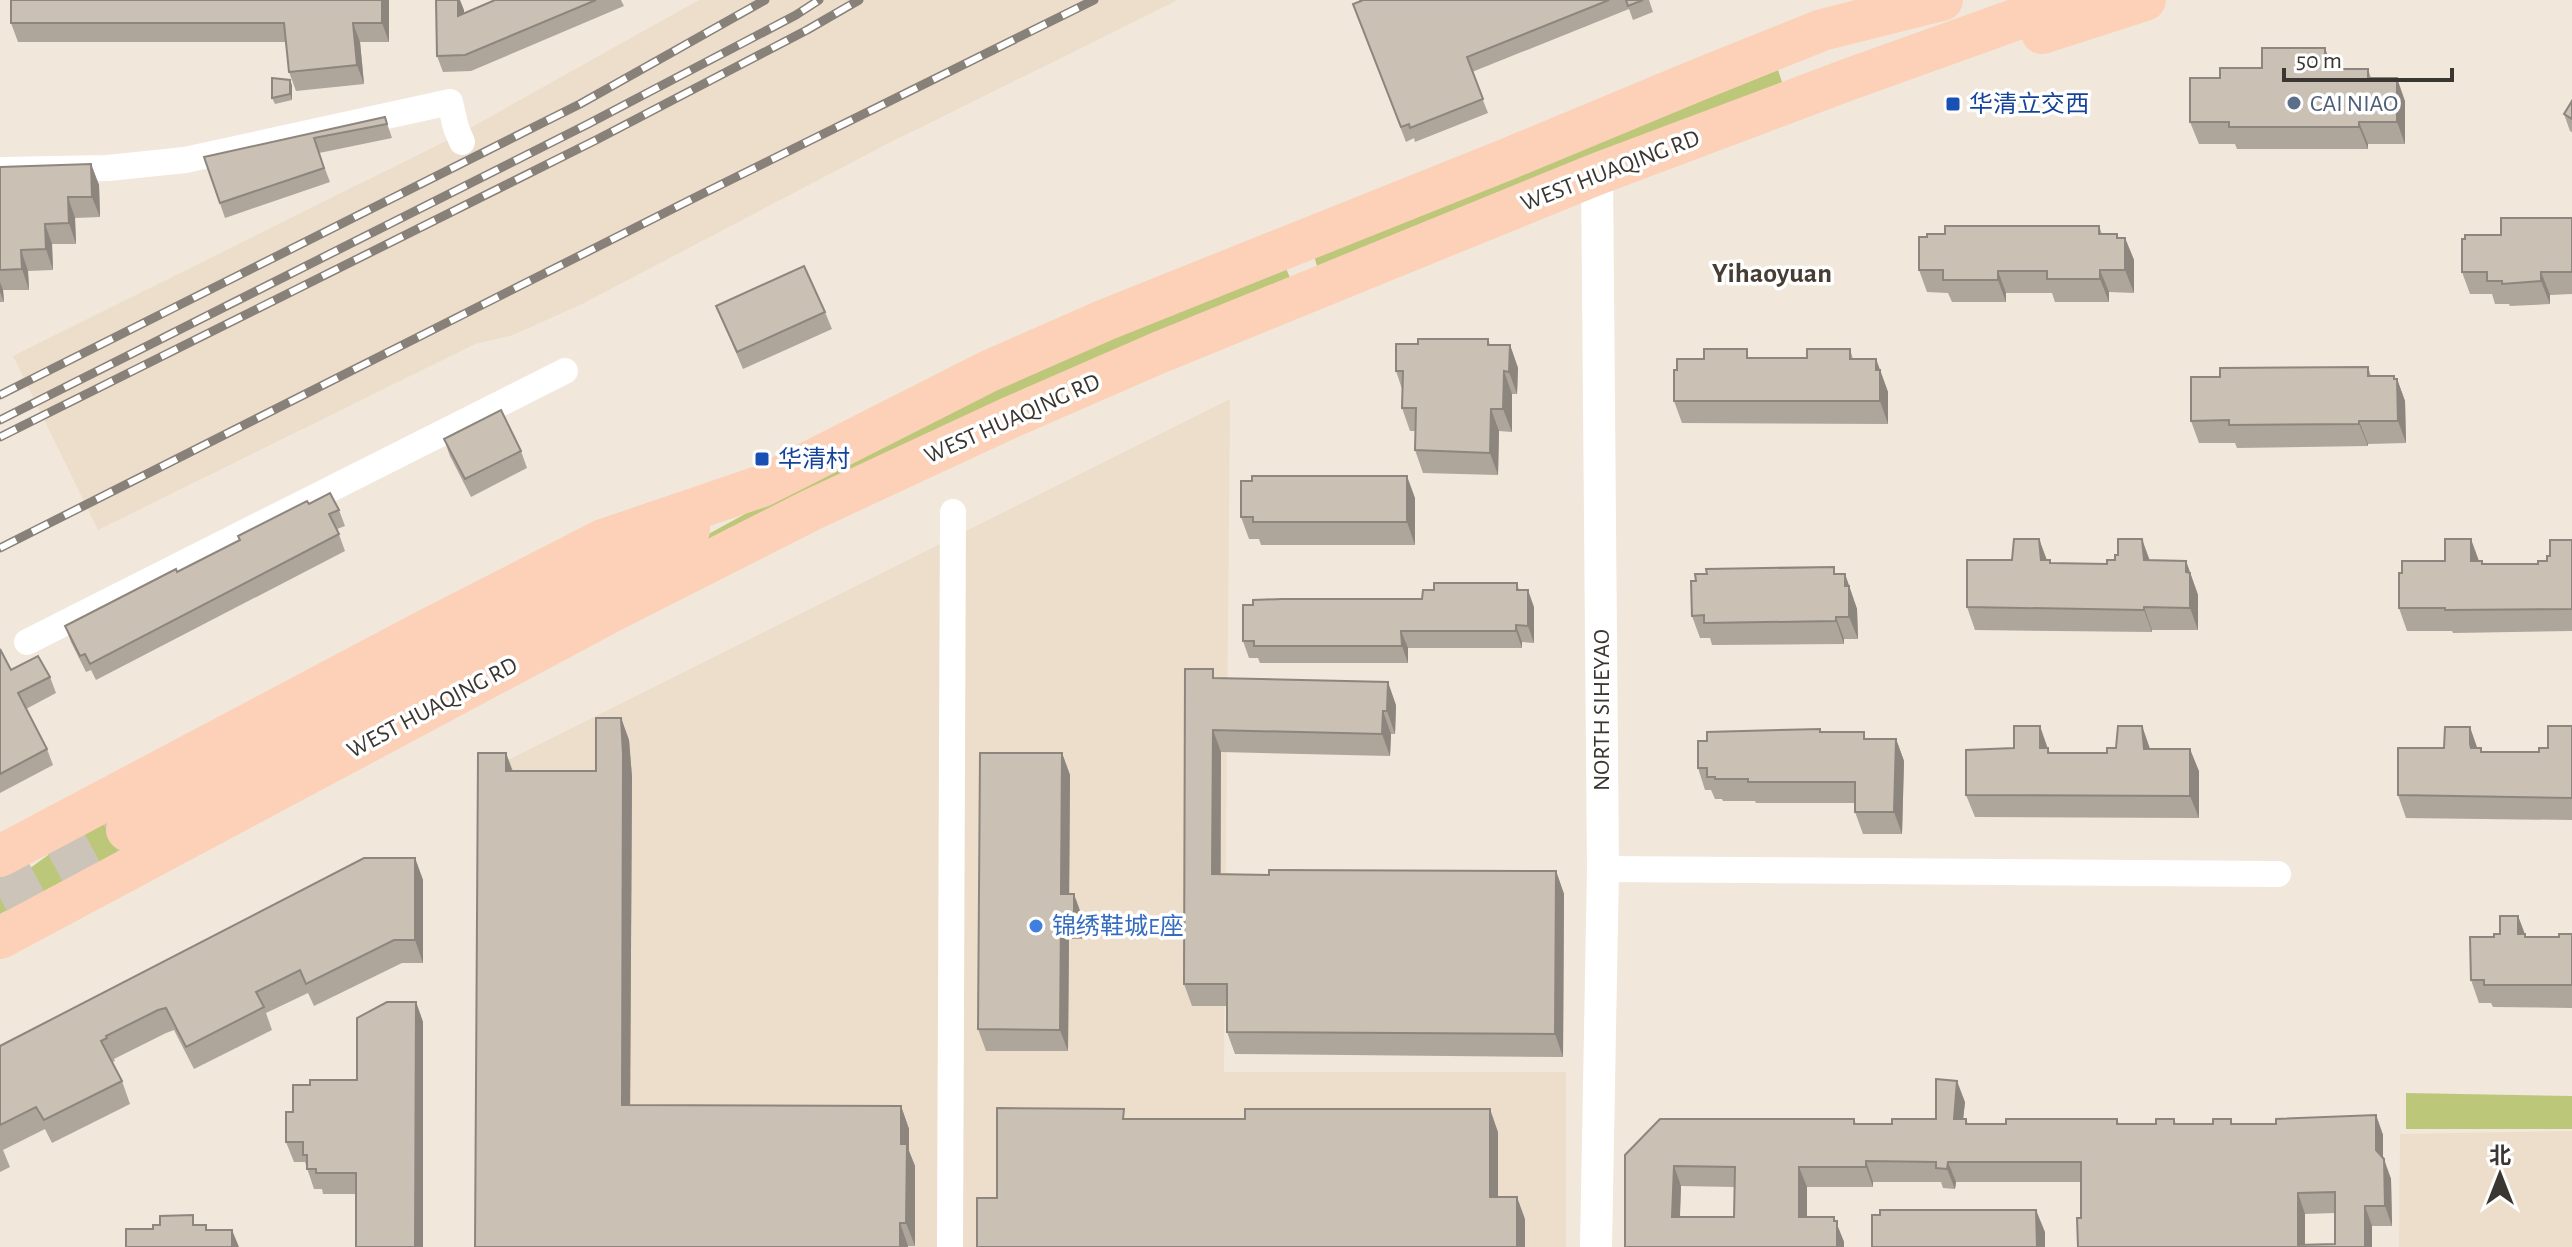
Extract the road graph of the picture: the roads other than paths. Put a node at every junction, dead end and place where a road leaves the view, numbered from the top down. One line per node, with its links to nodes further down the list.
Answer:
1 (1881, 0): 5 (main road)
2 (1942, 0): 5 (main road, WEST HUAQING RD)
3 (2070, 0): 6 (main road, WEST HUAQING RD)
4 (2145, 0): 6 (main road)
5 (1822, 30): 11 (main road, WEST HUAQING RD)
6 (1847, 80): 9 (main road, WEST HUAQING RD)
7 (462, 142): 8 (street)
8 (0, 170)
9 (1597, 174): 16 (street, NORTH SIHEYAO); 18 (main road, WEST HUAQING RD)
10 (565, 371): 13 (street)
11 (762, 486): 14 (main road); 15 (main road, WEST HUAQING RD)
12 (953, 512): 19 (street)
13 (27, 642)
14 (127, 830)
15 (0, 856)
16 (1603, 869): 17 (street); 20 (street, NORTH SIHEYAO)
17 (2278, 874)
18 (0, 938)
19 (950, 1247)
20 (1596, 1247)

